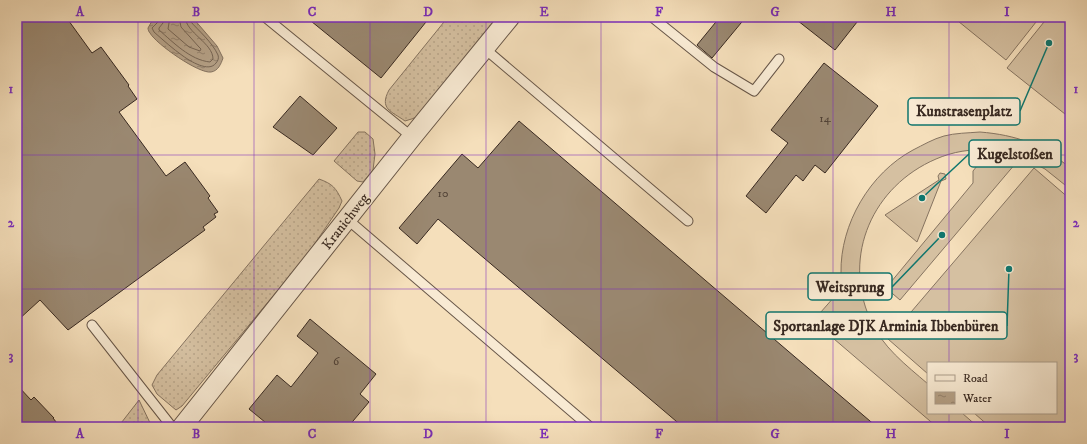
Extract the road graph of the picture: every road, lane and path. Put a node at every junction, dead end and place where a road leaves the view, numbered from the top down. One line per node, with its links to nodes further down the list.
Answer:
1 (265, 17): 6 (lane)
2 (510, 17): 4 (street, Kranichweg)
3 (652, 17): 5 (lane)
4 (484, 48): 6 (street, Kranichweg); 8 (lane)
5 (779, 59)
6 (412, 137): 7 (street, Kranichweg)
7 (347, 219): 11 (street, Kranichweg); 12 (lane)
8 (688, 221)
9 (92, 325): 10 (lane)
10 (172, 427)
11 (182, 427)
12 (590, 427)

